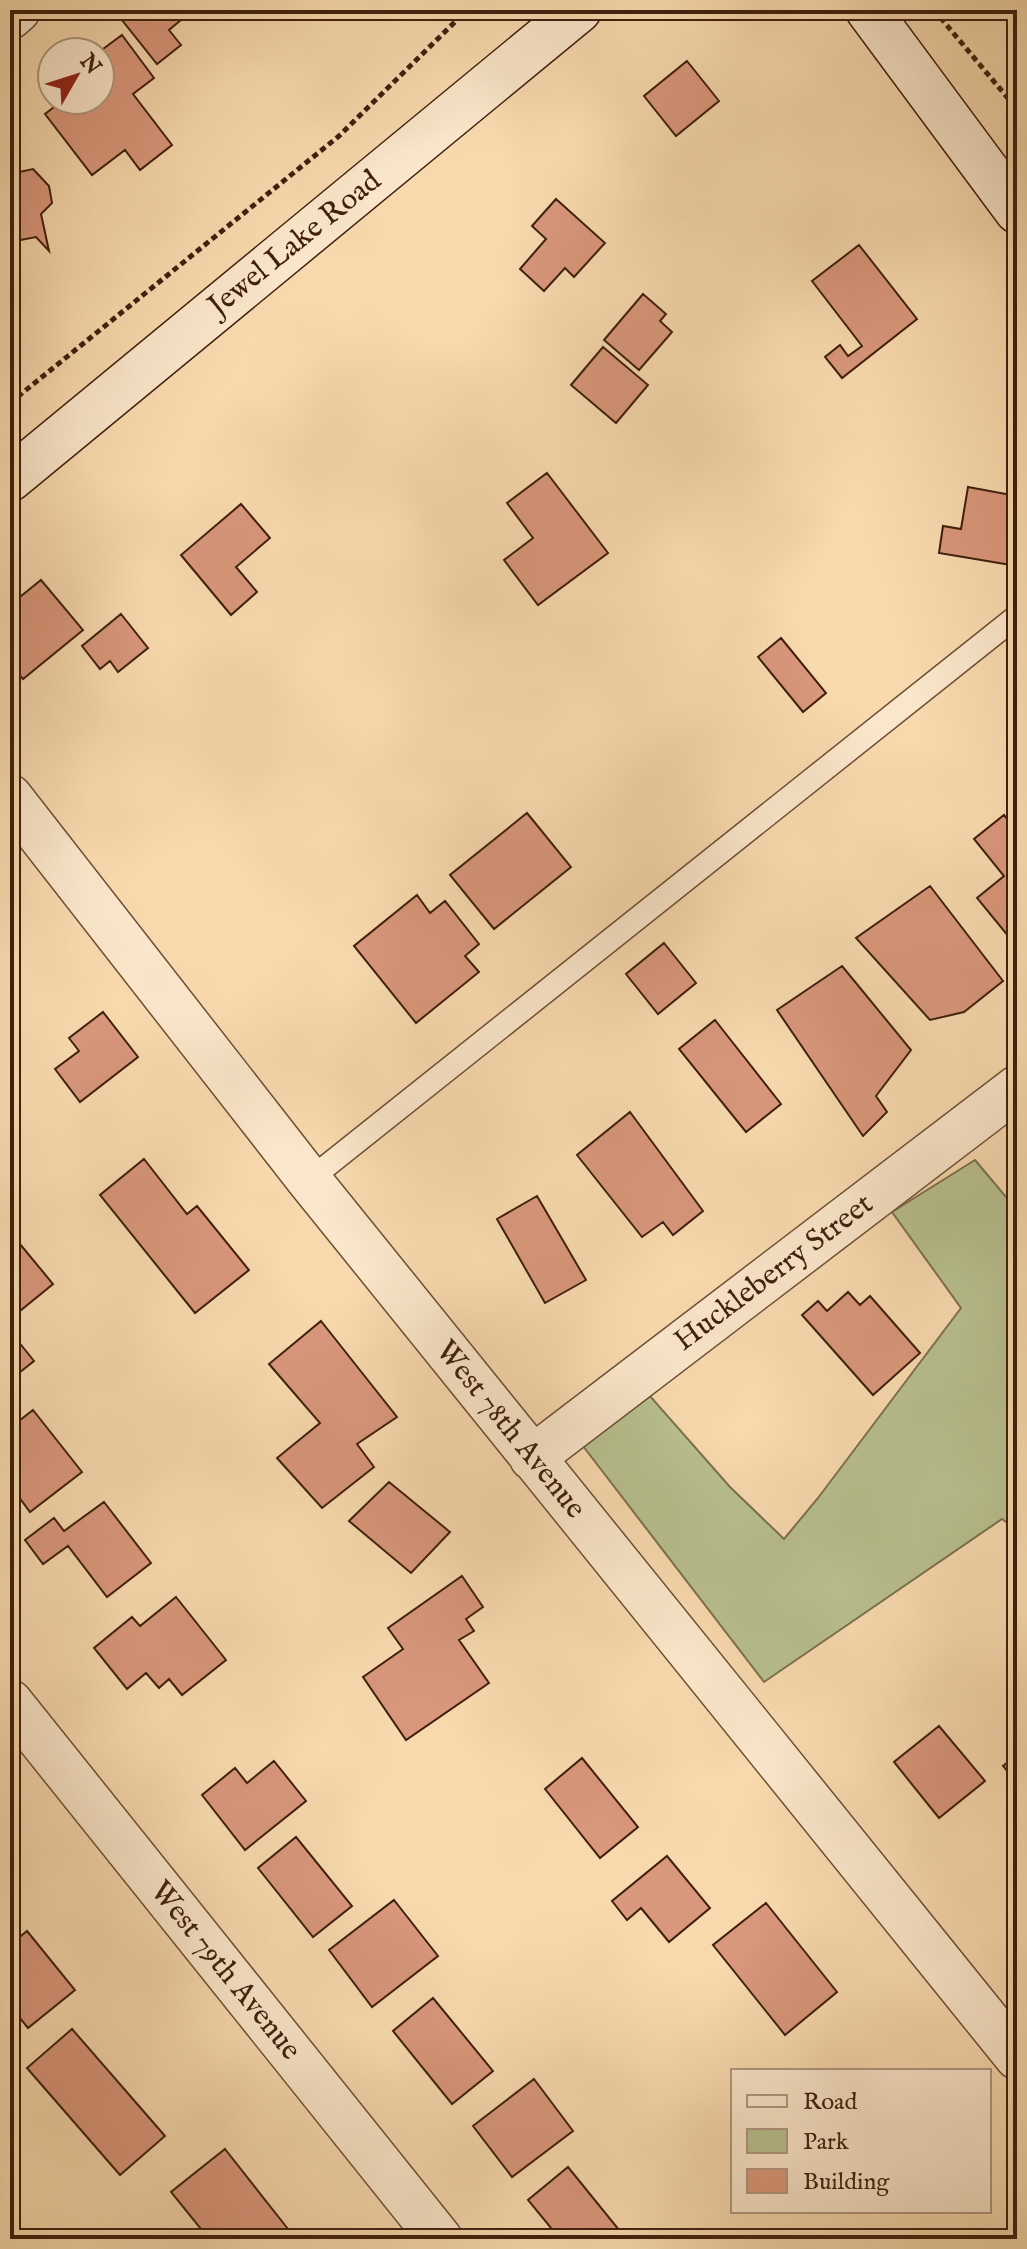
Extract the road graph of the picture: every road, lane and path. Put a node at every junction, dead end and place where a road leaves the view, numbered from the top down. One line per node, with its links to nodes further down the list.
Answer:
1 (18, 10): 6 (street)
2 (467, 10): 9 (path)
3 (579, 10): 10 (street, Jewel Lake Road)
4 (868, 10): 8 (street)
5 (934, 10): 7 (path)
6 (10, 17)
7 (1017, 109)
8 (1017, 211)
9 (10, 403)
10 (10, 479)
11 (1017, 616): 14 (lane)
12 (10, 797): 14 (street, West 78th Avenue)
13 (1017, 1088): 15 (street, Huckleberry Street)
14 (309, 1180): 15 (street, West 78th Avenue)
15 (532, 1458): 17 (street, West 78th Avenue)
16 (10, 1702): 18 (street, West 79th Avenue)
17 (1017, 2057)
18 (440, 2239)

